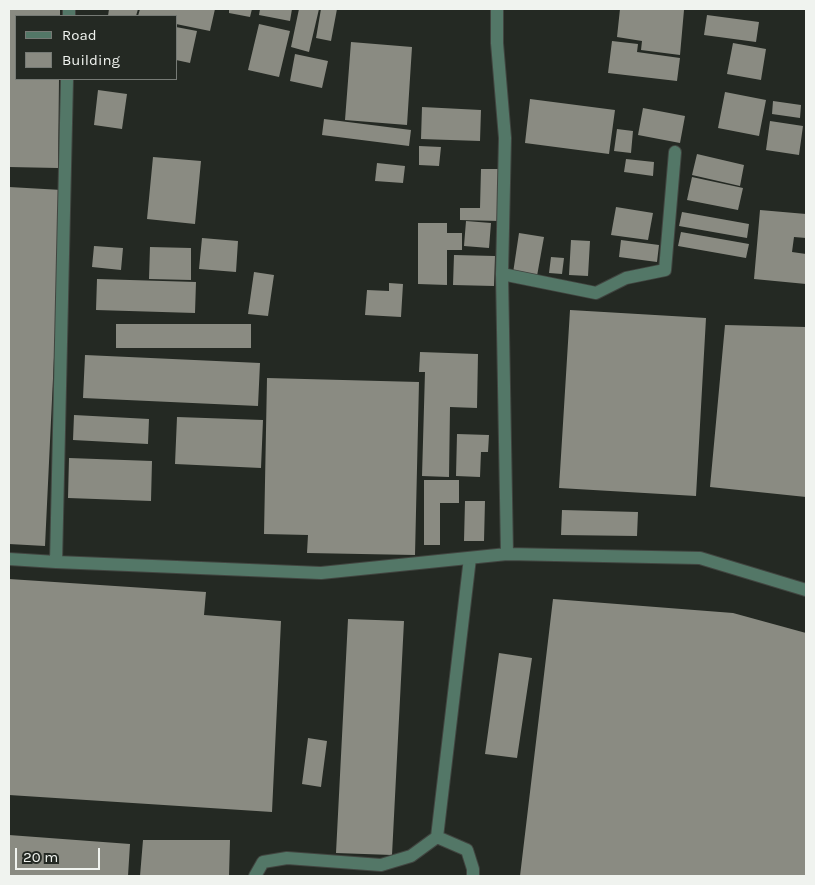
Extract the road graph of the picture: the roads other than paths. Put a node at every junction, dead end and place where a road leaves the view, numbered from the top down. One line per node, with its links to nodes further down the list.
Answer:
1 (497, 9): 4 (street)
2 (67, 80): 8 (street)
3 (675, 152): 4 (street)
4 (502, 274): 5 (street)
5 (507, 554): 6 (street); 9 (street)
6 (470, 558): 8 (street); 10 (street)
7 (9, 559): 8 (street)
8 (56, 562)
9 (806, 590)
10 (437, 837): 11 (street); 12 (street)
11 (255, 876)
12 (473, 876)

